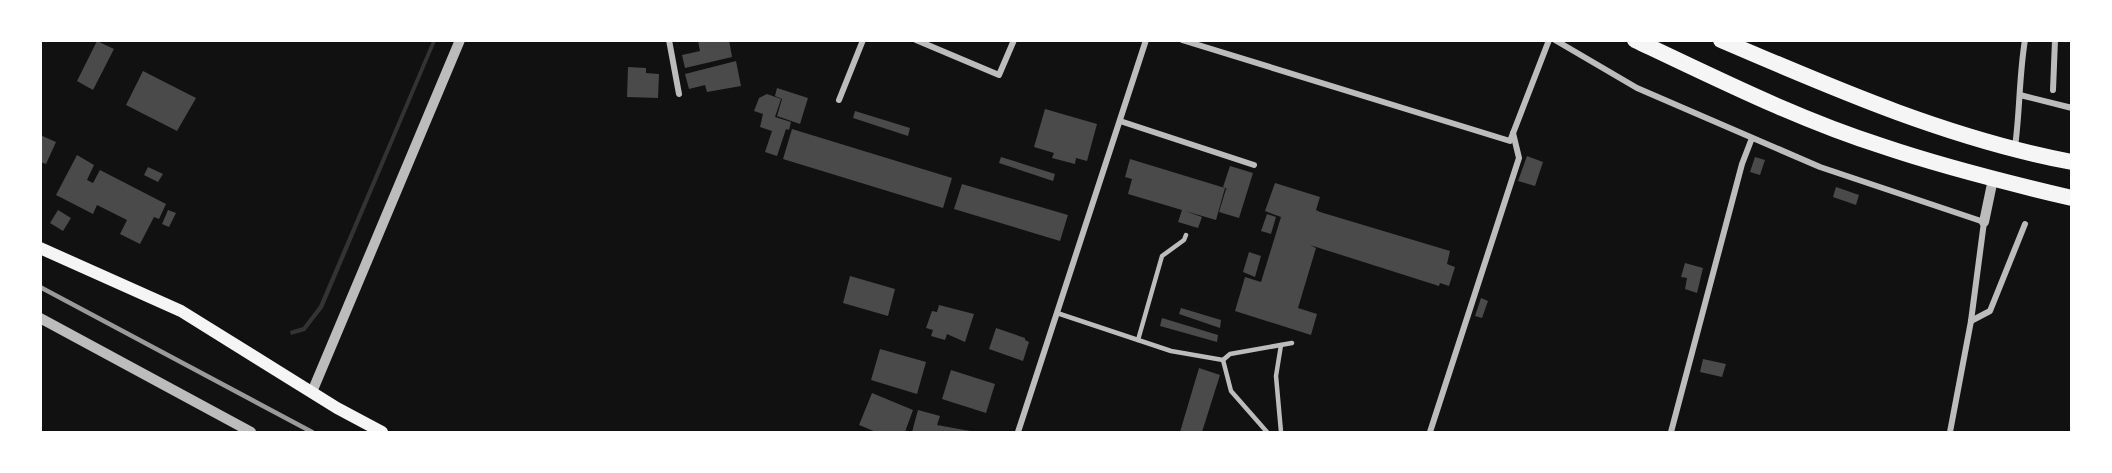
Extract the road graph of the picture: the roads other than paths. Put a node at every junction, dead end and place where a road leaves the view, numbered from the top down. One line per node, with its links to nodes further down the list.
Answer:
1 (460, 40): 38 (street)
2 (669, 40): 15 (street)
3 (863, 40): 17 (street)
4 (916, 40): 5 (street)
5 (1014, 40)
6 (1146, 40): 19 (street)
7 (1182, 40): 20 (street)
8 (1549, 40): 20 (street)
9 (1555, 40): 21 (street)
10 (1635, 40): 25 (highway)
11 (1721, 40): 22 (highway)
12 (2025, 40): 16 (street)
13 (2055, 40): 14 (street)
14 (2053, 90)
15 (679, 94)
16 (2020, 95): 18 (street); 22 (street)
17 (839, 100)
18 (2072, 108)
19 (1120, 122): 24 (street); 31 (street)
20 (1513, 133): 44 (street)
21 (1752, 138): 27 (street); 45 (street)
22 (2014, 151): 23 (highway)
23 (2072, 162)
24 (1254, 165)
25 (1992, 179): 26 (highway); 27 (street)
26 (2072, 198)
27 (1984, 222): 33 (street)
28 (2025, 224): 33 (street)
29 (1186, 234): 34 (lane)
30 (40, 249): 38 (main road)
31 (1057, 313): 34 (lane); 41 (street)
32 (40, 318): 39 (street)
33 (1971, 321): 46 (street)
34 (1138, 340): 37 (lane)
35 (1292, 343): 36 (lane)
36 (1281, 345): 37 (lane); 43 (lane)
37 (1223, 360): 42 (lane)
38 (312, 392): 40 (main road)
39 (251, 432)
40 (382, 432)
41 (1018, 432)
42 (1267, 432)
43 (1281, 432)
44 (1430, 432)
45 (1671, 432)
46 (1950, 432)

